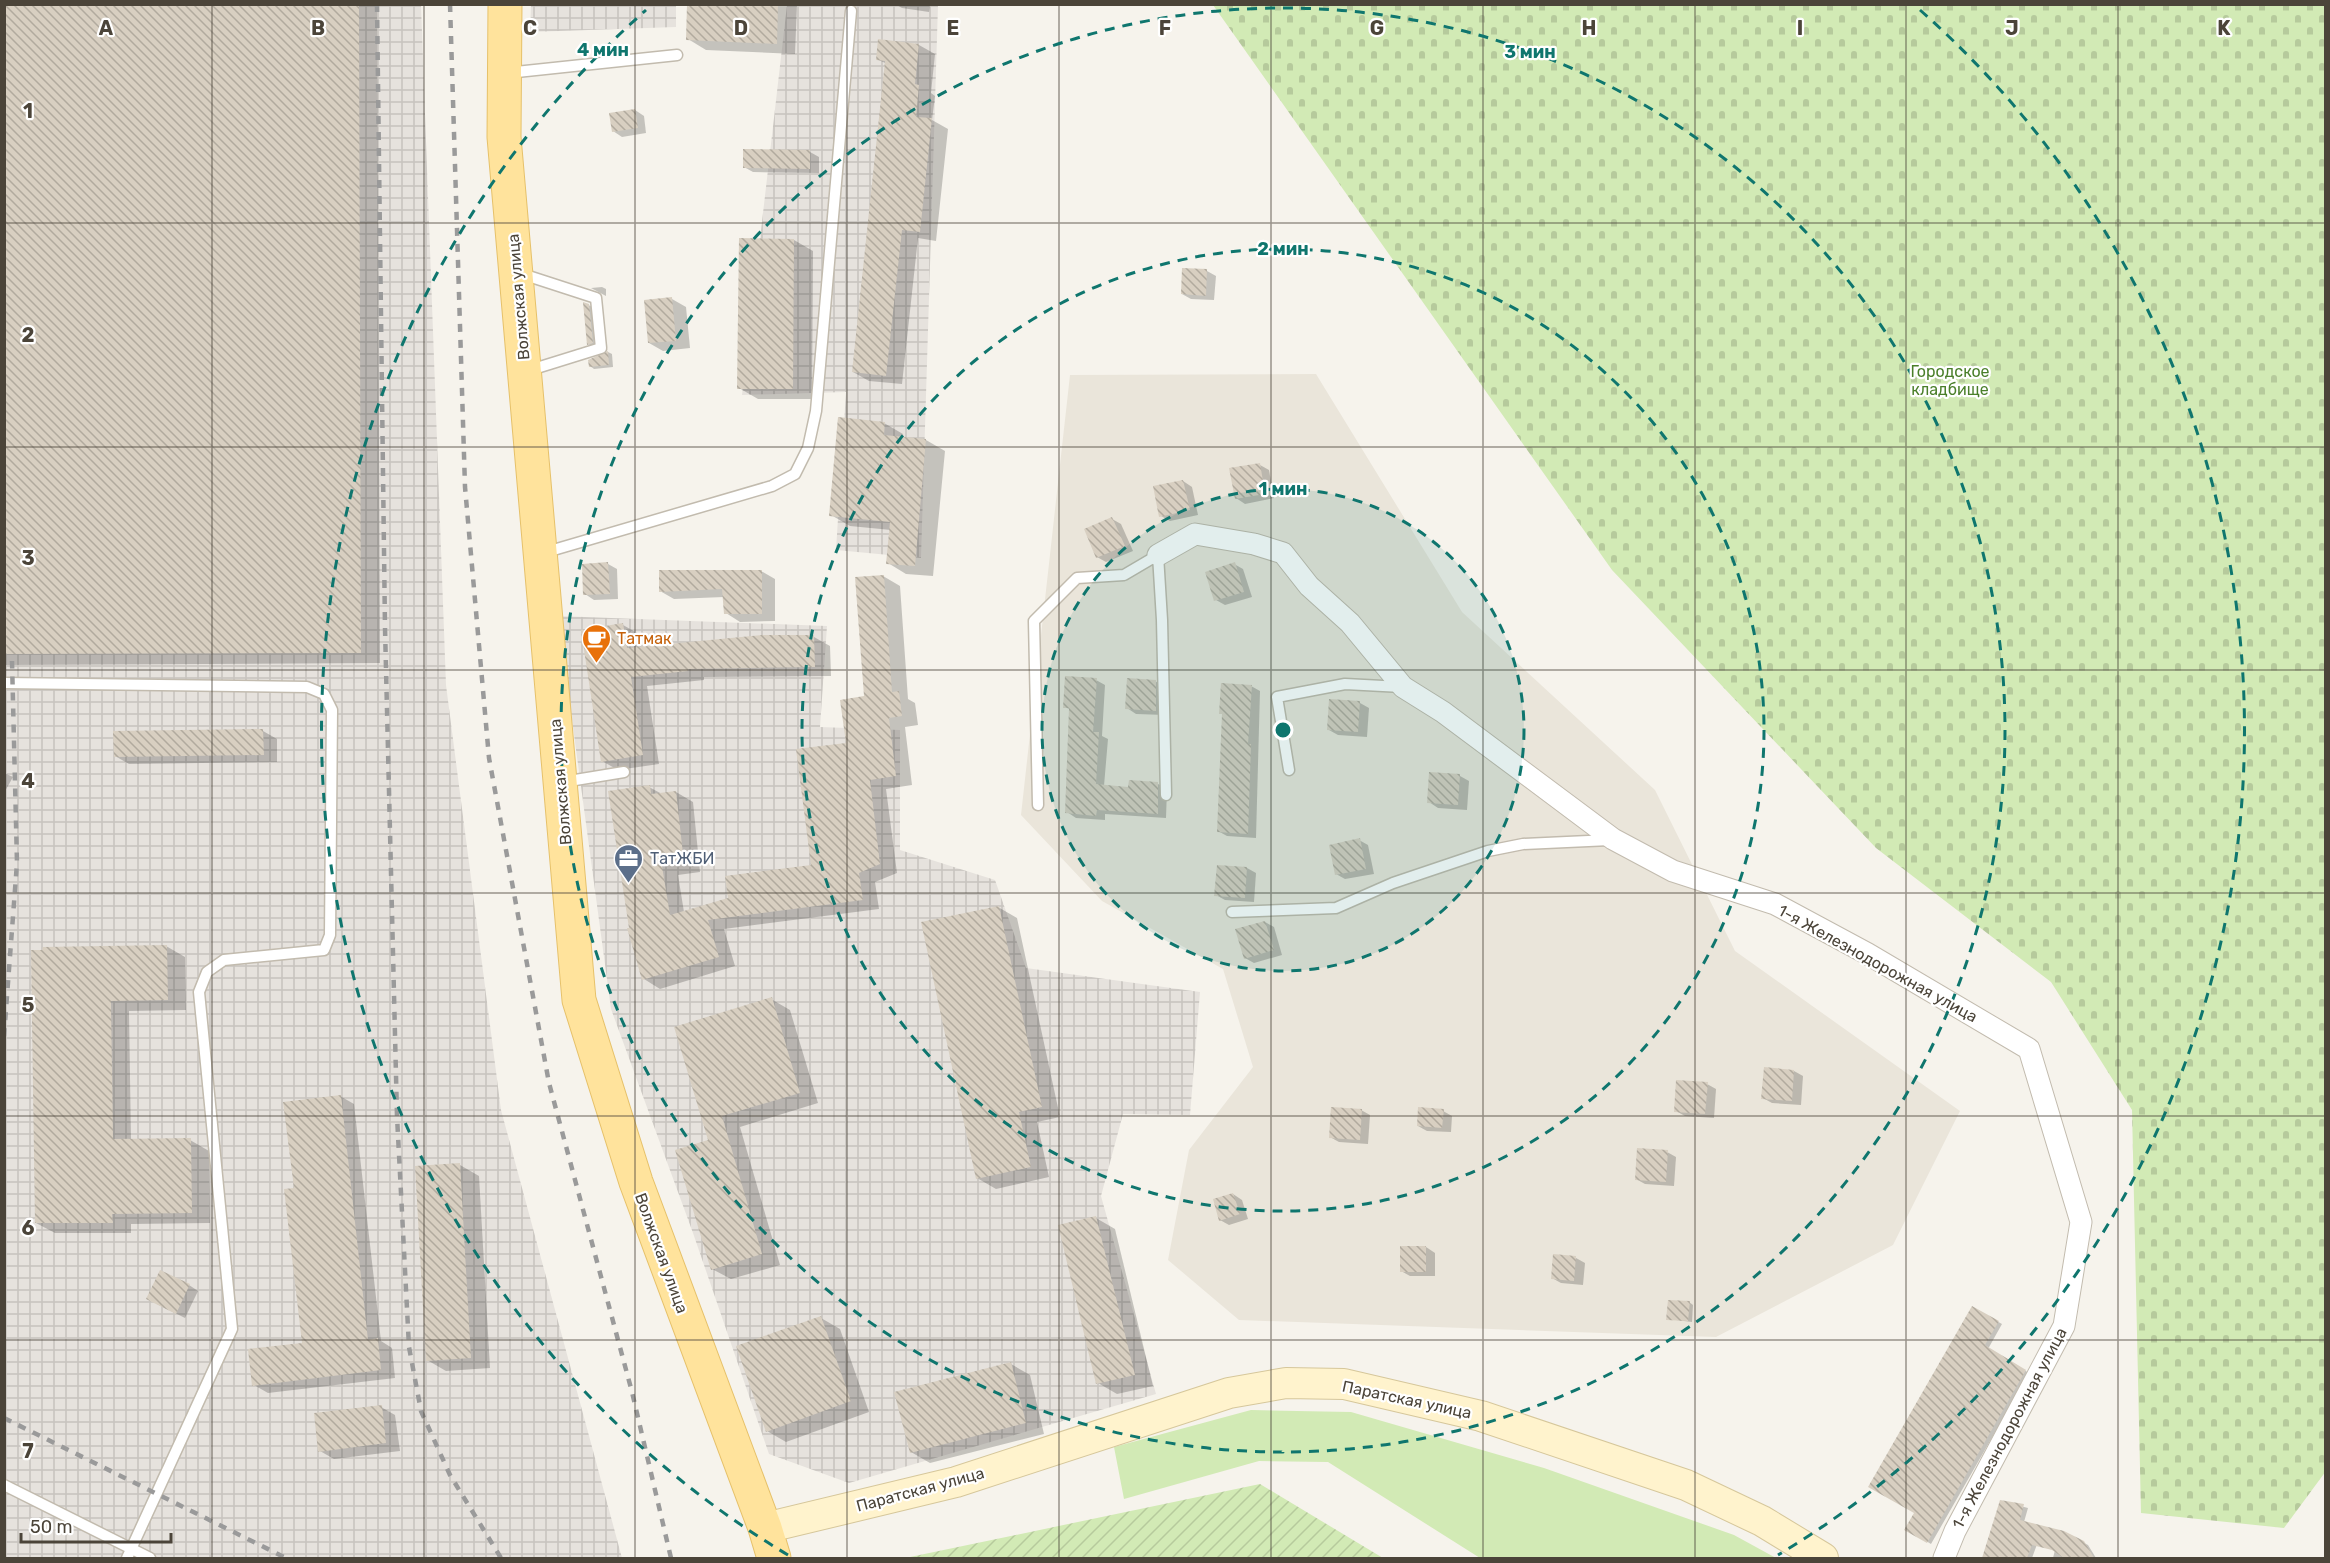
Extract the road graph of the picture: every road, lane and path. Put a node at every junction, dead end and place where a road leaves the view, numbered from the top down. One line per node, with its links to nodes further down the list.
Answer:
1 (505, 4): 4 (main road, Волжская улица)
2 (850, 11): 7 (lane)
3 (677, 55): 4 (lane)
4 (504, 73): 5 (main road, Волжская улица)
5 (515, 271): 6 (main road, Волжская улица); 6 (lane)
6 (524, 372): 7 (main road, Волжская улица)
7 (540, 554): 13 (main road, Волжская улица)
8 (1158, 555): 10 (street, 1-я Железнодорожная улица); 14 (lane); 15 (lane)
9 (4, 683): 20 (lane)
10 (1403, 687): 11 (lane); 16 (street, 1-я Железнодорожная улица)
11 (1289, 770)
12 (624, 772): 13 (lane)
13 (560, 782): 19 (main road, Волжская улица)
14 (1166, 795)
15 (1038, 805)
16 (1613, 839): 17 (lane); 23 (street, 1-я Железнодорожная улица)
17 (1232, 912)
18 (4, 1485): 20 (lane)
19 (769, 1544): 22 (main road, Паратская улица)
20 (129, 1554): 21 (lane)
21 (150, 1558)
22 (1823, 1558)
23 (1944, 1558)

